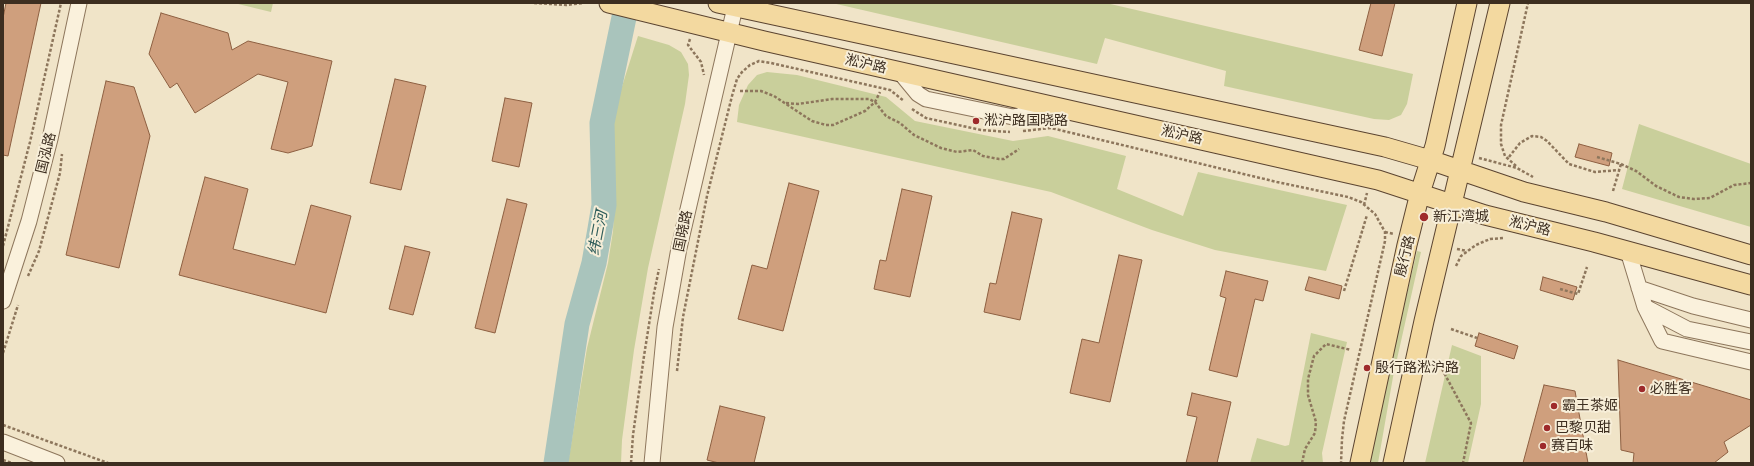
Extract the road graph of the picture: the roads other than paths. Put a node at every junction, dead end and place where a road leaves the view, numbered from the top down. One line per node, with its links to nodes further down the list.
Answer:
1 (79, 3): 15 (street, 国泓路)
2 (609, 3): 6 (main road, 淞沪路)
3 (1467, 3): 7 (main road, 殷行路)
4 (1500, 3): 8 (main road)
5 (730, 4): 6 (street, 国晓路); 7 (main road, 淞沪路)
6 (729, 32): 9 (main road, 淞沪路); 22 (street, 国晓路)
7 (1430, 160): 8 (main road, 淞沪路); 9 (main road, 殷行路)
8 (1460, 170): 10 (main road); 12 (main road, 淞沪路)
9 (1420, 193): 10 (main road, 淞沪路); 23 (main road, 殷行路)
10 (1452, 203): 11 (main road, 淞沪路); 24 (main road)
11 (1628, 251): 13 (main road, 淞沪路); 14 (street)
12 (1751, 255)
13 (1751, 286)
14 (1639, 288): 16 (street); 17 (street)
15 (3, 301)
16 (1645, 308): 18 (street); 19 (street)
17 (1751, 320)
18 (1751, 342)
19 (1751, 362)
20 (3, 442): 21 (street)
21 (57, 463)
22 (652, 463)
23 (1360, 463)
24 (1393, 463)

